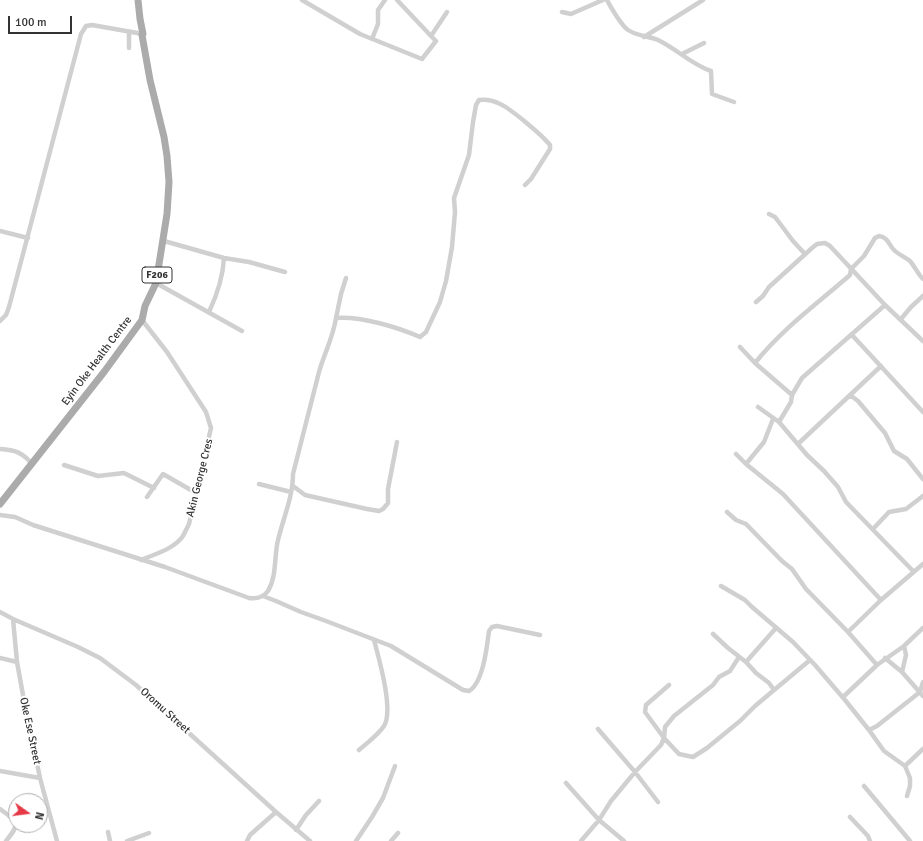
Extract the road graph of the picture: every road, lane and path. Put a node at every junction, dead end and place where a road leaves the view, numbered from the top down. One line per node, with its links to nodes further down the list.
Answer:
1 (138, 0): 11 (main road, Eyin Oke Health Centre / F206)
2 (302, 0): 14 (street)
3 (385, 0): 14 (street)
4 (397, 0): 12 (street)
5 (603, 0): 9 (street)
6 (607, 0): 13 (street)
7 (703, 0): 13 (street)
8 (447, 12): 12 (street)
9 (562, 12)
10 (131, 32): 11 (street); 16 (street); 22 (street)
11 (143, 34): 23 (main road, Eyin Oke Health Centre / F206)
12 (430, 36): 14 (street)
13 (644, 37): 17 (street)
14 (372, 39)
15 (704, 44): 17 (street)
16 (129, 48)
17 (682, 54): 18 (street)
18 (734, 102)
19 (525, 185): 35 (street)
20 (769, 214): 24 (street)
21 (0, 231): 22 (street)
22 (28, 238): 38 (street)
23 (164, 241): 25 (street); 30 (main road, Eyin Oke Health Centre / F206)
24 (805, 254): 26 (street); 32 (street)
25 (224, 258): 27 (street); 34 (street)
26 (851, 269): 29 (street); 33 (street); 43 (street)
27 (285, 272)
28 (346, 278): 35 (street)
29 (923, 279)
30 (156, 283): 34 (street); 37 (main road, Eyin Oke Health Centre / F206)
31 (923, 296): 36 (street)
32 (756, 302)
33 (886, 305): 36 (street); 40 (street)
34 (208, 312): 39 (street)
35 (336, 318): 60 (street)
36 (901, 319): 41 (street)
37 (142, 320): 55 (main road, Eyin Oke Health Centre / F206); 63 (street, Akin George Cres)
38 (0, 321)
39 (242, 331)
40 (852, 335): 44 (street); 45 (street)
41 (923, 341)
42 (740, 347): 43 (street)
43 (755, 363): 45 (street)
44 (881, 366): 46 (street); 48 (street)
45 (792, 395): 50 (street)
46 (850, 395): 52 (street); 58 (street)
47 (758, 407): 49 (street)
48 (923, 412)
49 (773, 419): 50 (street); 56 (street)
50 (779, 422): 52 (street)
51 (397, 442): 60 (street)
52 (798, 443): 69 (street)
53 (0, 449): 55 (street)
54 (736, 454): 56 (street)
55 (32, 464): 66 (main road, Eyin Oke Health Centre / F206)
56 (746, 464): 75 (street)
57 (64, 465): 61 (street)
58 (923, 479)
59 (259, 484): 62 (street)
60 (293, 486): 62 (street)
61 (154, 488): 63 (street); 65 (street)
62 (291, 492): 74 (street)
63 (196, 493): 70 (street, Akin George Cres)
64 (923, 496): 69 (street)
65 (147, 497)
66 (0, 504)
67 (727, 512): 80 (street)
68 (0, 515): 70 (street)
69 (873, 529): 72 (street)
70 (141, 560): 74 (street)
71 (923, 564): 72 (street)
72 (914, 572): 75 (street)
73 (721, 586): 78 (street)
74 (263, 596): 83 (street)
75 (881, 600): 80 (street)
76 (0, 612): 77 (street, Oromu Street)
77 (12, 619): 89 (street, Oke Ese Street); 114 (street, Oromu Street)
78 (776, 628): 88 (street); 90 (street)
79 (923, 628): 84 (street)
80 (848, 632): 91 (street)
81 (713, 634): 85 (street)
82 (540, 635): 83 (street)
83 (374, 640): 102 (street)
84 (904, 646): 87 (street); 92 (street)
85 (739, 657): 90 (street); 100 (street)
86 (0, 658): 89 (street)
87 (885, 658): 91 (street); 92 (street)
88 (810, 660): 95 (street); 97 (street)
89 (17, 662): 107 (street, Oke Ese Street)
90 (746, 662): 95 (street)
91 (877, 665): 97 (street)
92 (902, 672): 96 (street)
93 (923, 682): 96 (street)
94 (669, 686): 100 (street)
95 (774, 690): 100 (street)
96 (921, 694): 99 (street)
97 (843, 697): 99 (street)
98 (598, 729): 106 (street)
99 (869, 730): 104 (street)
100 (664, 738): 106 (street)
101 (923, 749): 104 (street)
102 (359, 750)
103 (395, 766): 121 (street)
104 (905, 766): 110 (street)
105 (0, 771): 107 (street)
106 (635, 772): 112 (street); 116 (street)
107 (40, 778): 123 (street, Oke Ese Street)
108 (566, 783): 116 (street)
109 (864, 786): 133 (street)
110 (907, 796)
111 (319, 801): 117 (street)
112 (658, 802)
113 (0, 809): 122 (street)
114 (276, 812): 117 (street, Oromu Street); 126 (street)
115 (850, 817): 132 (street)
116 (599, 820): 130 (street); 131 (street)
117 (296, 830): 127 (street, Oromu Street)
118 (108, 832): 124 (street)
119 (149, 833): 125 (street)
120 (398, 834): 129 (street)
121 (357, 840): 128 (street)
122 (6, 841)
123 (57, 841)
124 (110, 841)
125 (127, 841)
126 (247, 841)
127 (309, 841)
128 (363, 841)
129 (391, 841)
130 (581, 841)
131 (624, 841)
132 (870, 841)
133 (910, 841)

